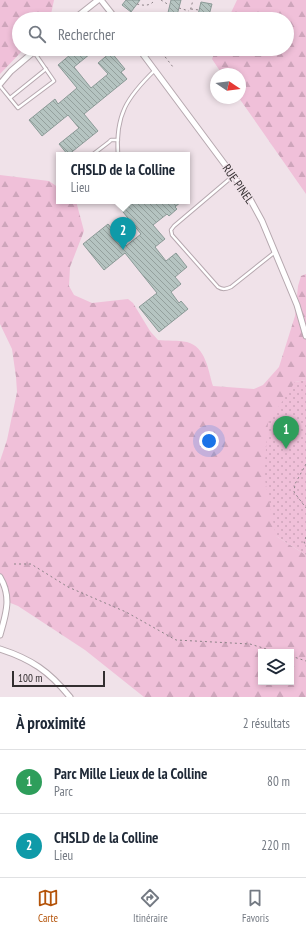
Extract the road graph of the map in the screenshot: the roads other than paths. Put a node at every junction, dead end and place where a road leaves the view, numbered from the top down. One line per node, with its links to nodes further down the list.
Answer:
1 (100, 0): 2 (street); 3 (street)
2 (84, 12)
3 (110, 12)
4 (28, 56): 9 (street)
5 (38, 56): 7 (lane)
6 (144, 56): 8 (street, RUE PINEL)
7 (46, 69): 10 (lane); 10 (lane)
8 (155, 70): 11 (lane); 14 (street, RUE PINEL)
9 (0, 85): 10 (lane)
10 (10, 98)
11 (118, 140): 12 (lane); 13 (lane)
12 (96, 152)
13 (118, 152)
14 (233, 175): 15 (street, RUE PINEL); 15 (lane)
15 (275, 252): 16 (street, RUE PINEL)
16 (306, 336)
17 (0, 577): 18 (street)
18 (0, 635)
19 (0, 648): 20 (street)
20 (70, 697)

